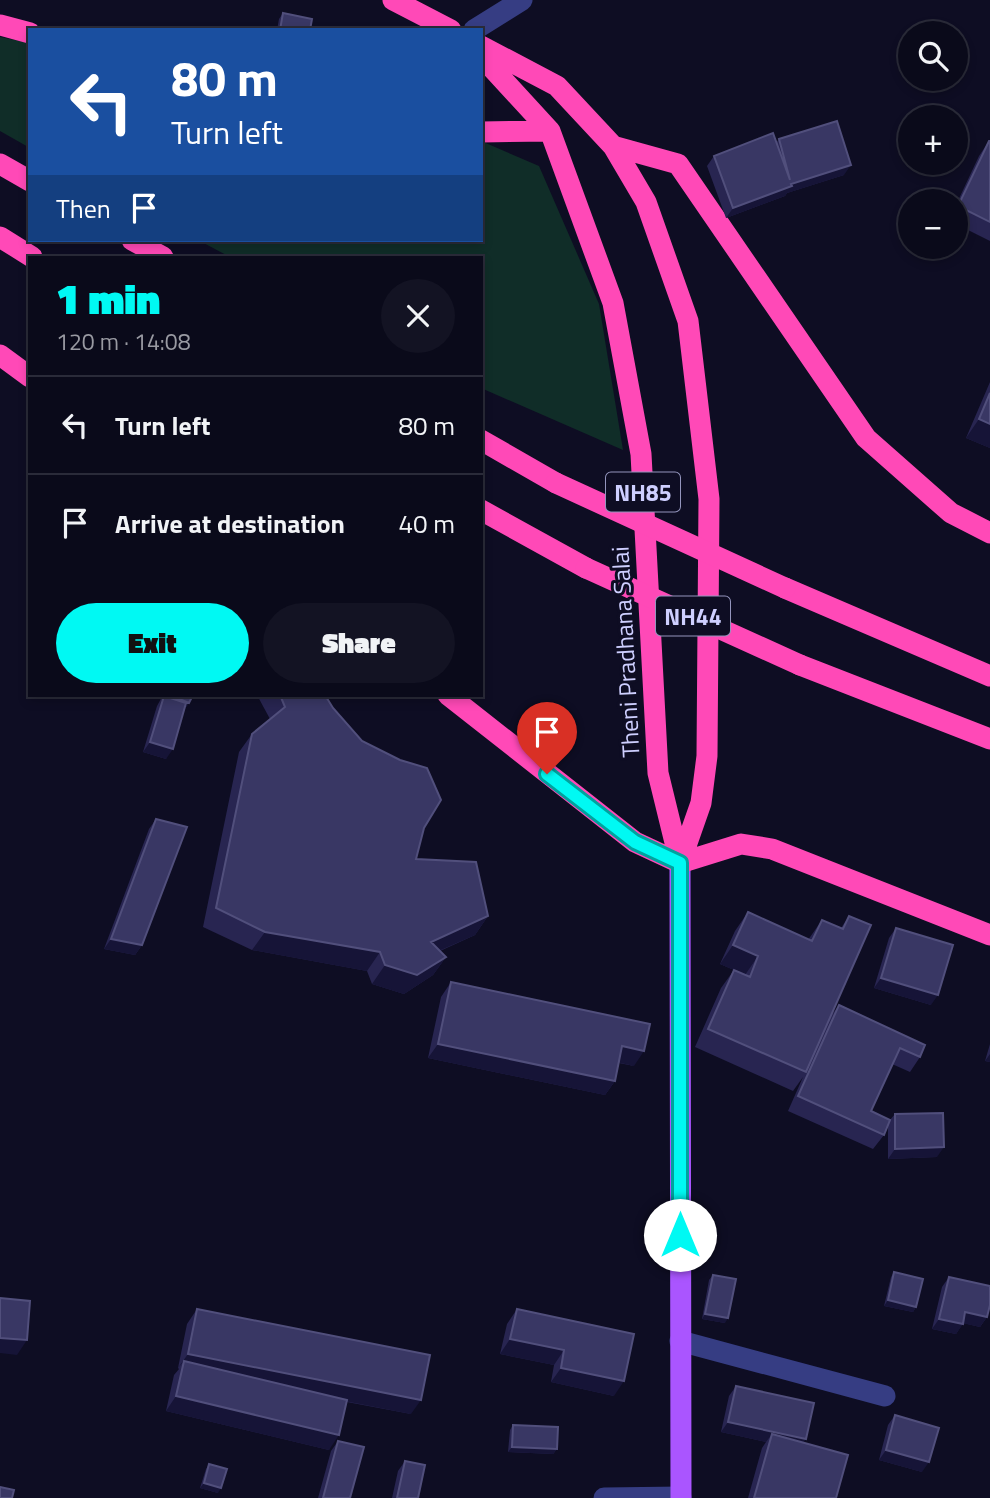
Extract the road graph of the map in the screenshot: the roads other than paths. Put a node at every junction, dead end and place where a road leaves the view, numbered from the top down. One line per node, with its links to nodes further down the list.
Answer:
1 (393, 0): 4 (highway)
2 (522, 0): 5 (street)
3 (0, 25): 6 (highway)
4 (447, 28)
5 (477, 28)
6 (28, 32)
7 (483, 47): 11 (highway, Theni Pradhana Salai / NH85)
8 (483, 58): 9 (highway, Theni Pradhana Salai / NH85)
9 (550, 131): 10 (highway); 26 (highway, Theni Pradhana Salai / NH85)
10 (483, 132)
11 (613, 146): 22 (highway); 26 (highway, Theni Pradhana Salai / NH85)
12 (0, 164): 13 (highway)
13 (28, 180)
14 (0, 237): 16 (highway)
15 (136, 242): 17 (highway)
16 (30, 256)
17 (161, 256)
18 (0, 355): 19 (highway)
19 (28, 376)
20 (483, 441): 23 (highway, NH44, bridge)
21 (483, 511): 25 (highway, NH44, bridge)
22 (990, 533)
23 (990, 676)
24 (451, 697): 26 (highway)
25 (990, 739)
26 (680, 863): 27 (highway); 28 (main road, Theni Pradhana Salai)
27 (990, 935)
28 (680, 1342): 29 (street); 30 (main road, Theni Pradhana Salai)
29 (885, 1396)
30 (681, 1497): 31 (street)
31 (604, 1498)

